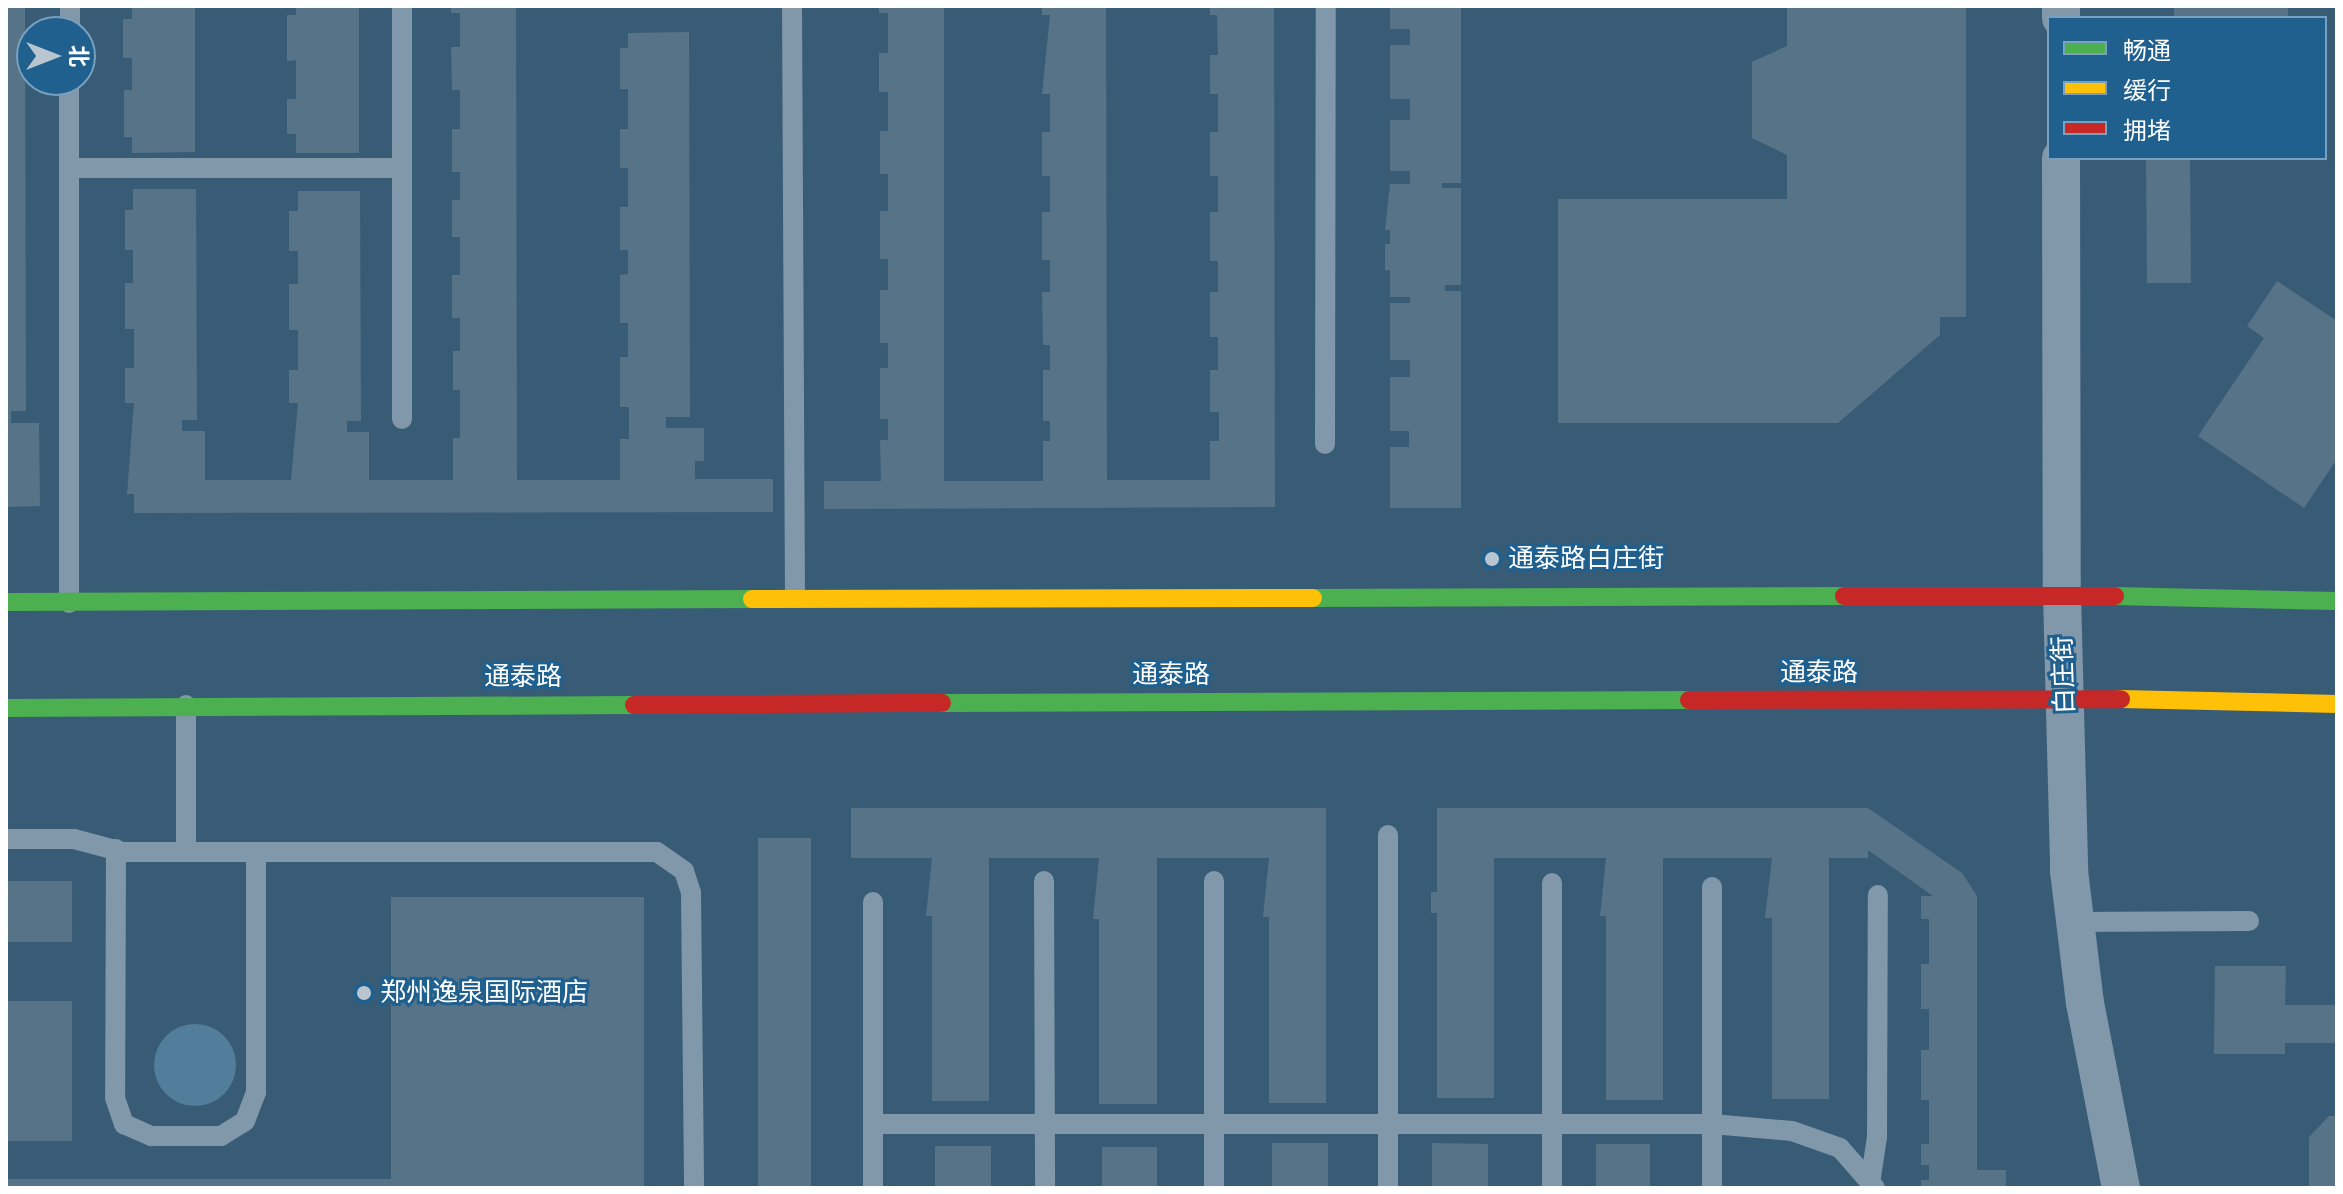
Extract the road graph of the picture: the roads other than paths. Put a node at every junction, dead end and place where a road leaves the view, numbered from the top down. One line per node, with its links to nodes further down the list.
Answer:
1 (402, 6): 7 (lane)
2 (792, 6): 11 (lane)
3 (1326, 6): 9 (lane)
4 (69, 96): 6 (lane)
5 (2061, 160): 10 (street, 白庄街)
6 (69, 168): 7 (lane); 14 (lane)
7 (402, 168): 8 (lane)
8 (402, 419)
9 (1325, 444)
10 (2062, 595): 11 (street); 12 (street); 15 (street, 白庄街)
11 (795, 598): 14 (street)
12 (2337, 601)
13 (6, 602): 14 (street)
14 (69, 603)
15 (2065, 698): 16 (street, 通泰路); 17 (street, 通泰路); 31 (street, 白庄街)
16 (2337, 704)
17 (186, 705): 18 (street, 通泰路); 22 (lane)
18 (6, 708)
19 (1388, 835): 35 (lane)
20 (6, 839): 21 (lane)
21 (116, 849): 22 (lane); 23 (lane)
22 (186, 852): 23 (lane)
23 (256, 852): 39 (lane)
24 (1044, 881): 33 (lane)
25 (1214, 881): 34 (lane)
26 (1552, 883): 36 (lane)
27 (1712, 887): 37 (lane)
28 (1878, 895): 38 (lane)
29 (873, 902): 32 (lane)
30 (2249, 921): 31 (lane)
31 (2075, 922): 46 (street, 白庄街)
32 (873, 1124): 33 (lane); 40 (lane)
33 (1044, 1124): 34 (lane); 41 (lane)
34 (1214, 1124): 35 (lane); 42 (lane)
35 (1388, 1124): 36 (lane); 43 (lane)
36 (1552, 1124): 37 (lane); 44 (lane)
37 (1712, 1124): 38 (lane); 45 (lane)
38 (1873, 1183)
39 (694, 1188)
40 (873, 1188)
41 (1045, 1188)
42 (1214, 1188)
43 (1388, 1188)
44 (1552, 1188)
45 (1712, 1188)
46 (2121, 1188)

